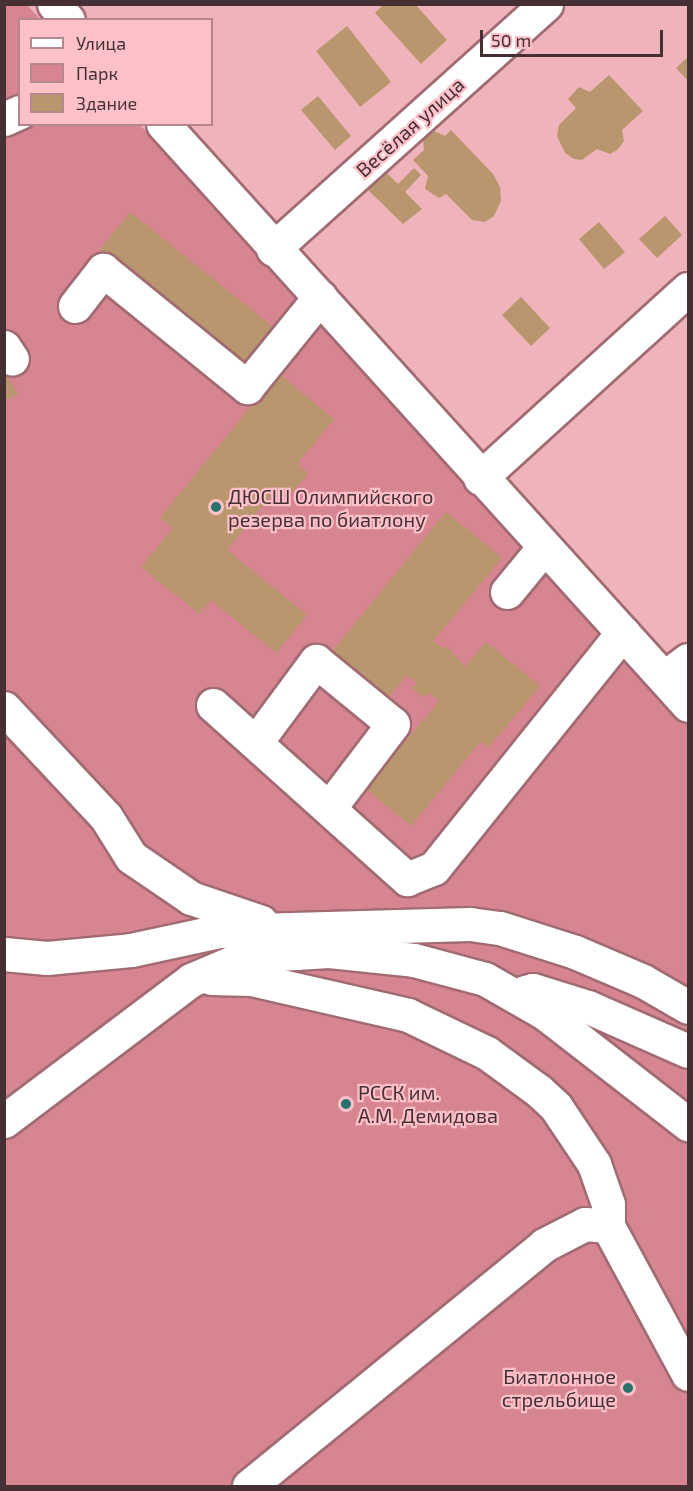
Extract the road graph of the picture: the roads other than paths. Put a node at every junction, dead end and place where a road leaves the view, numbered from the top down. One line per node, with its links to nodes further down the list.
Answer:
1 (54, 4): 3 (street)
2 (546, 4): 7 (street, Весёлая улица)
3 (66, 18)
4 (18, 113): 5 (street)
5 (4, 119)
6 (165, 126): 7 (street)
7 (273, 249): 9 (street)
8 (688, 289): 11 (street)
9 (320, 297): 10 (street); 11 (street)
10 (75, 306)
11 (480, 478): 12 (street)
12 (544, 547): 13 (street); 14 (street)
13 (507, 592)
14 (623, 632): 15 (street); 20 (street)
15 (676, 669): 17 (street)
16 (213, 705): 19 (street)
17 (688, 705)
18 (4, 708): 21 (street)
19 (256, 742): 20 (street); 20 (street)
20 (330, 807)
21 (298, 941): 22 (street); 23 (street); 24 (street); 26 (street)
22 (363, 941): 25 (street); 27 (street)
23 (4, 954)
24 (191, 980): 26 (street); 29 (street)
25 (515, 993): 28 (street); 30 (street)
26 (381, 1006): 31 (street)
27 (688, 1007)
28 (688, 1051)
29 (4, 1121)
30 (688, 1124)
31 (608, 1226): 32 (street); 33 (street)
32 (688, 1374)
33 (249, 1486)

